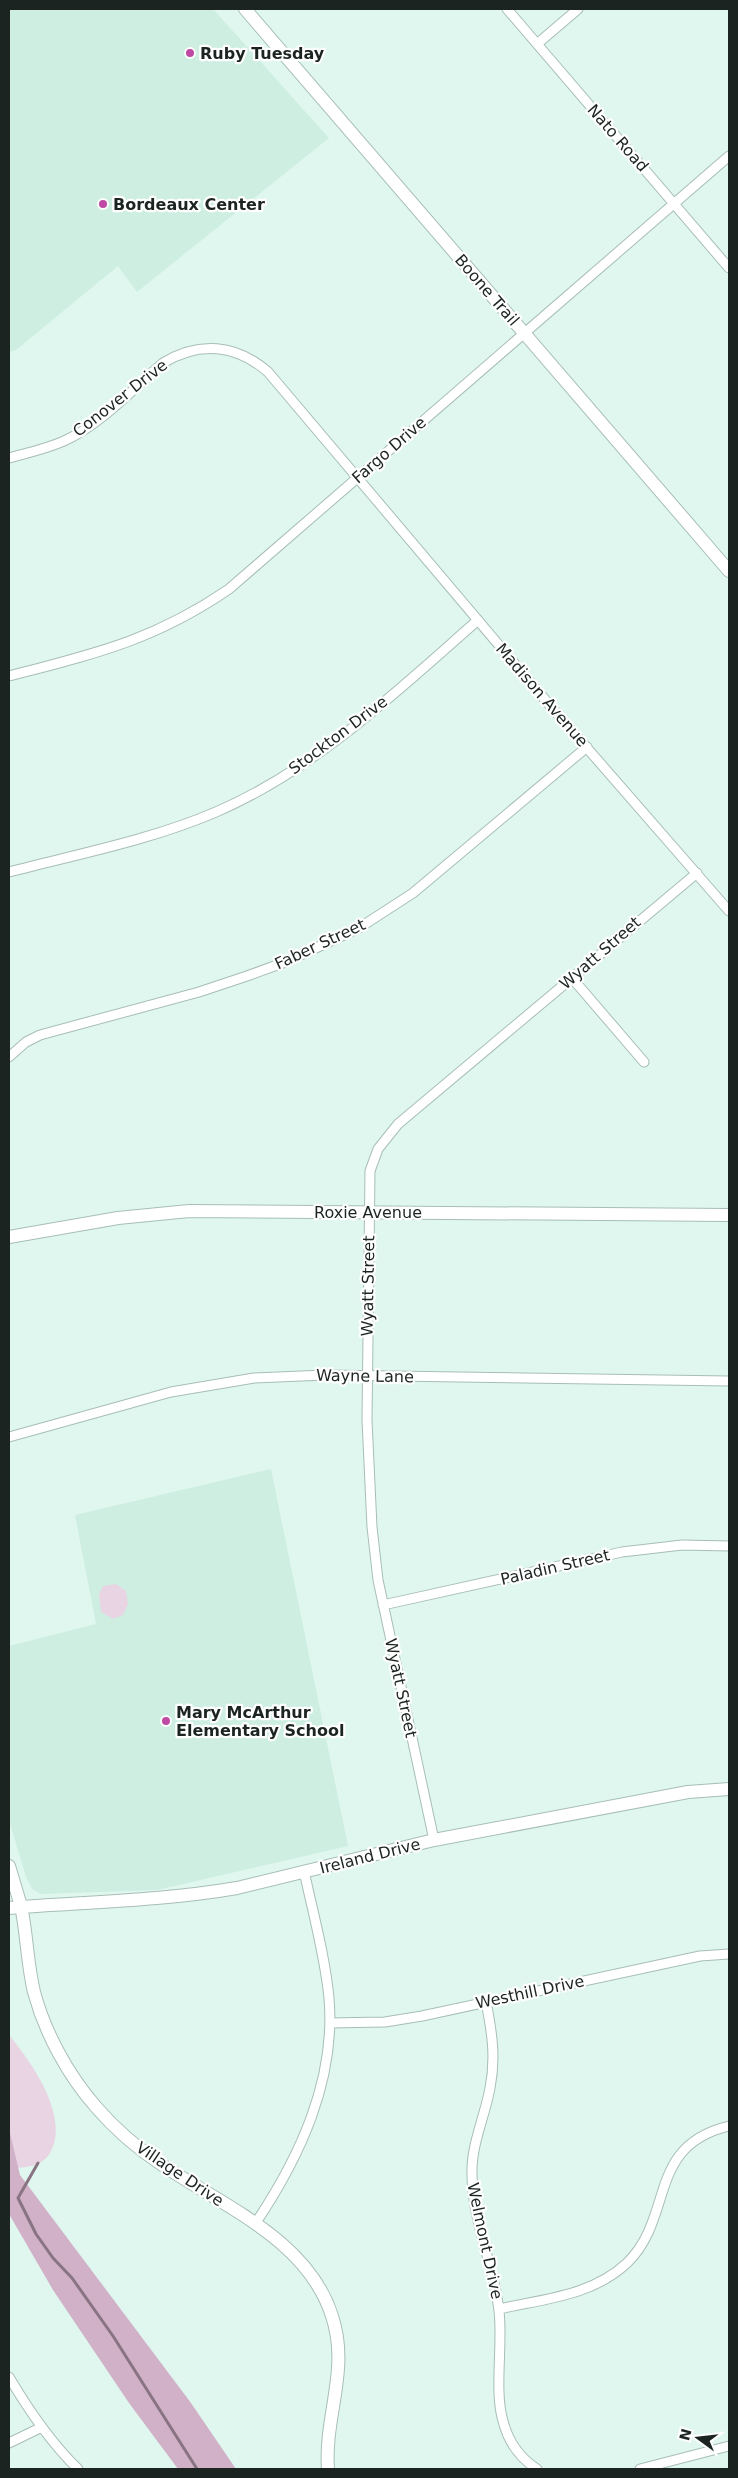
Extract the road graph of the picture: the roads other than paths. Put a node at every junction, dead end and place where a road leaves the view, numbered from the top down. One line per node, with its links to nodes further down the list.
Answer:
1 (245, 9): 8 (street, Boone Trail)
2 (506, 9): 4 (street, Nato Road)
3 (578, 9): 4 (street)
4 (537, 44): 6 (street, Nato Road)
5 (729, 156): 6 (street, Fargo Drive)
6 (674, 202): 7 (street, Nato Road); 8 (street, Fargo Drive)
7 (729, 268)
8 (525, 334): 10 (street, Fargo Drive); 11 (street, Boone Trail)
9 (9, 458): 10 (street, Conover Drive)
10 (357, 477): 12 (street, Madison Avenue); 13 (street, Fargo Drive)
11 (729, 571)
12 (478, 620): 14 (street, Madison Avenue); 15 (street, Stockton Drive)
13 (9, 676)
14 (587, 748): 16 (street, Madison Avenue); 19 (street, Faber Street)
15 (9, 872)
16 (696, 872): 17 (street, Madison Avenue); 18 (street, Wyatt Street)
17 (729, 911)
18 (572, 978): 20 (street); 21 (street, Wyatt Street)
19 (9, 1057)
20 (644, 1062)
21 (369, 1212): 22 (street, Roxie Avenue); 23 (street, Roxie Avenue); 24 (street, Wyatt Street)
22 (729, 1215)
23 (9, 1237)
24 (367, 1377): 25 (street, Wayne Lane); 26 (street, Wayne Lane); 28 (street, Wyatt Street)
25 (729, 1381)
26 (9, 1438)
27 (729, 1546): 28 (street, Paladin Street)
28 (383, 1605): 30 (street, Wyatt Street)
29 (729, 1789): 30 (street, Ireland Drive)
30 (434, 1840): 32 (street, Ireland Drive)
31 (9, 1866): 33 (street, Village Drive)
32 (304, 1871): 33 (street, Ireland Drive); 36 (street)
33 (15, 1908): 38 (street, Village Drive)
34 (729, 1954): 35 (street, Westhill Drive)
35 (486, 2002): 36 (street, Westhill Drive); 39 (street, Welmont Drive)
36 (330, 2023): 38 (street)
37 (729, 2126): 39 (street)
38 (255, 2224): 45 (street, Village Drive)
39 (499, 2309): 46 (street, Welmont Drive)
40 (9, 2376): 41 (street)
41 (42, 2427): 42 (street); 44 (street)
42 (9, 2443)
43 (729, 2446): 47 (street)
44 (78, 2469)
45 (328, 2469)
46 (537, 2469)
47 (640, 2469)

